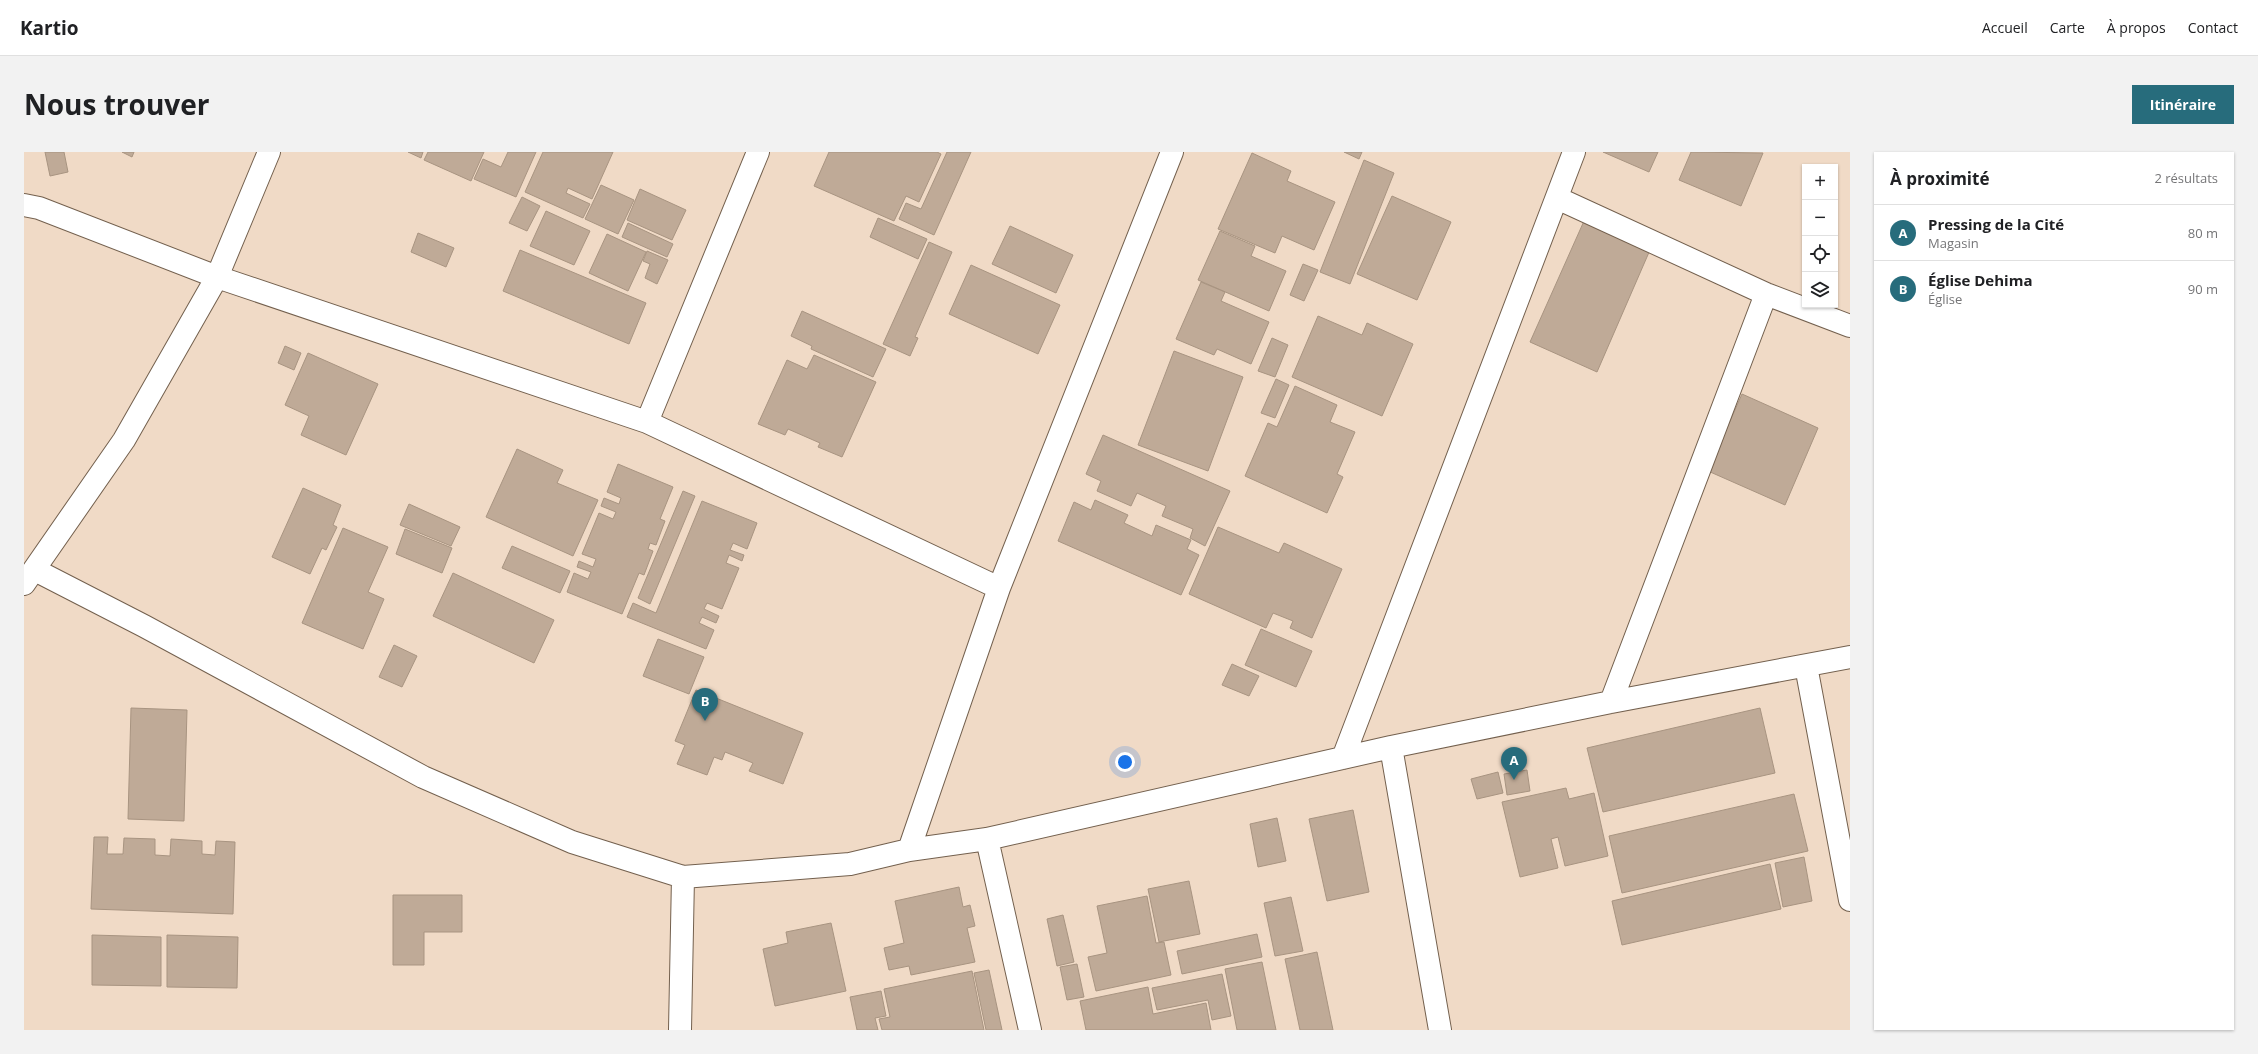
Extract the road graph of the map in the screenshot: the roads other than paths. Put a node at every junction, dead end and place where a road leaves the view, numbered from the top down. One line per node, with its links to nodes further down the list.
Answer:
1 (269, 152): 7 (street)
2 (758, 152): 10 (street)
3 (1172, 152): 12 (street)
4 (1574, 152): 5 (street)
5 (1557, 198): 8 (street); 17 (street)
6 (24, 205): 7 (street)
7 (217, 277): 10 (street); 11 (street)
8 (1766, 294): 9 (street); 15 (street)
9 (1850, 326)
10 (647, 422): 12 (street)
11 (29, 577): 20 (street)
12 (999, 588): 19 (street)
13 (1850, 657): 14 (street)
14 (1806, 666): 15 (street); 21 (street)
15 (1611, 702): 16 (street)
16 (1391, 747): 17 (street); 24 (street)
17 (1343, 758): 18 (street)
18 (987, 839): 19 (street); 23 (street)
19 (909, 850): 20 (street)
20 (683, 877): 22 (street)
21 (1850, 900)
22 (680, 1030)
23 (1030, 1030)
24 (1440, 1030)

